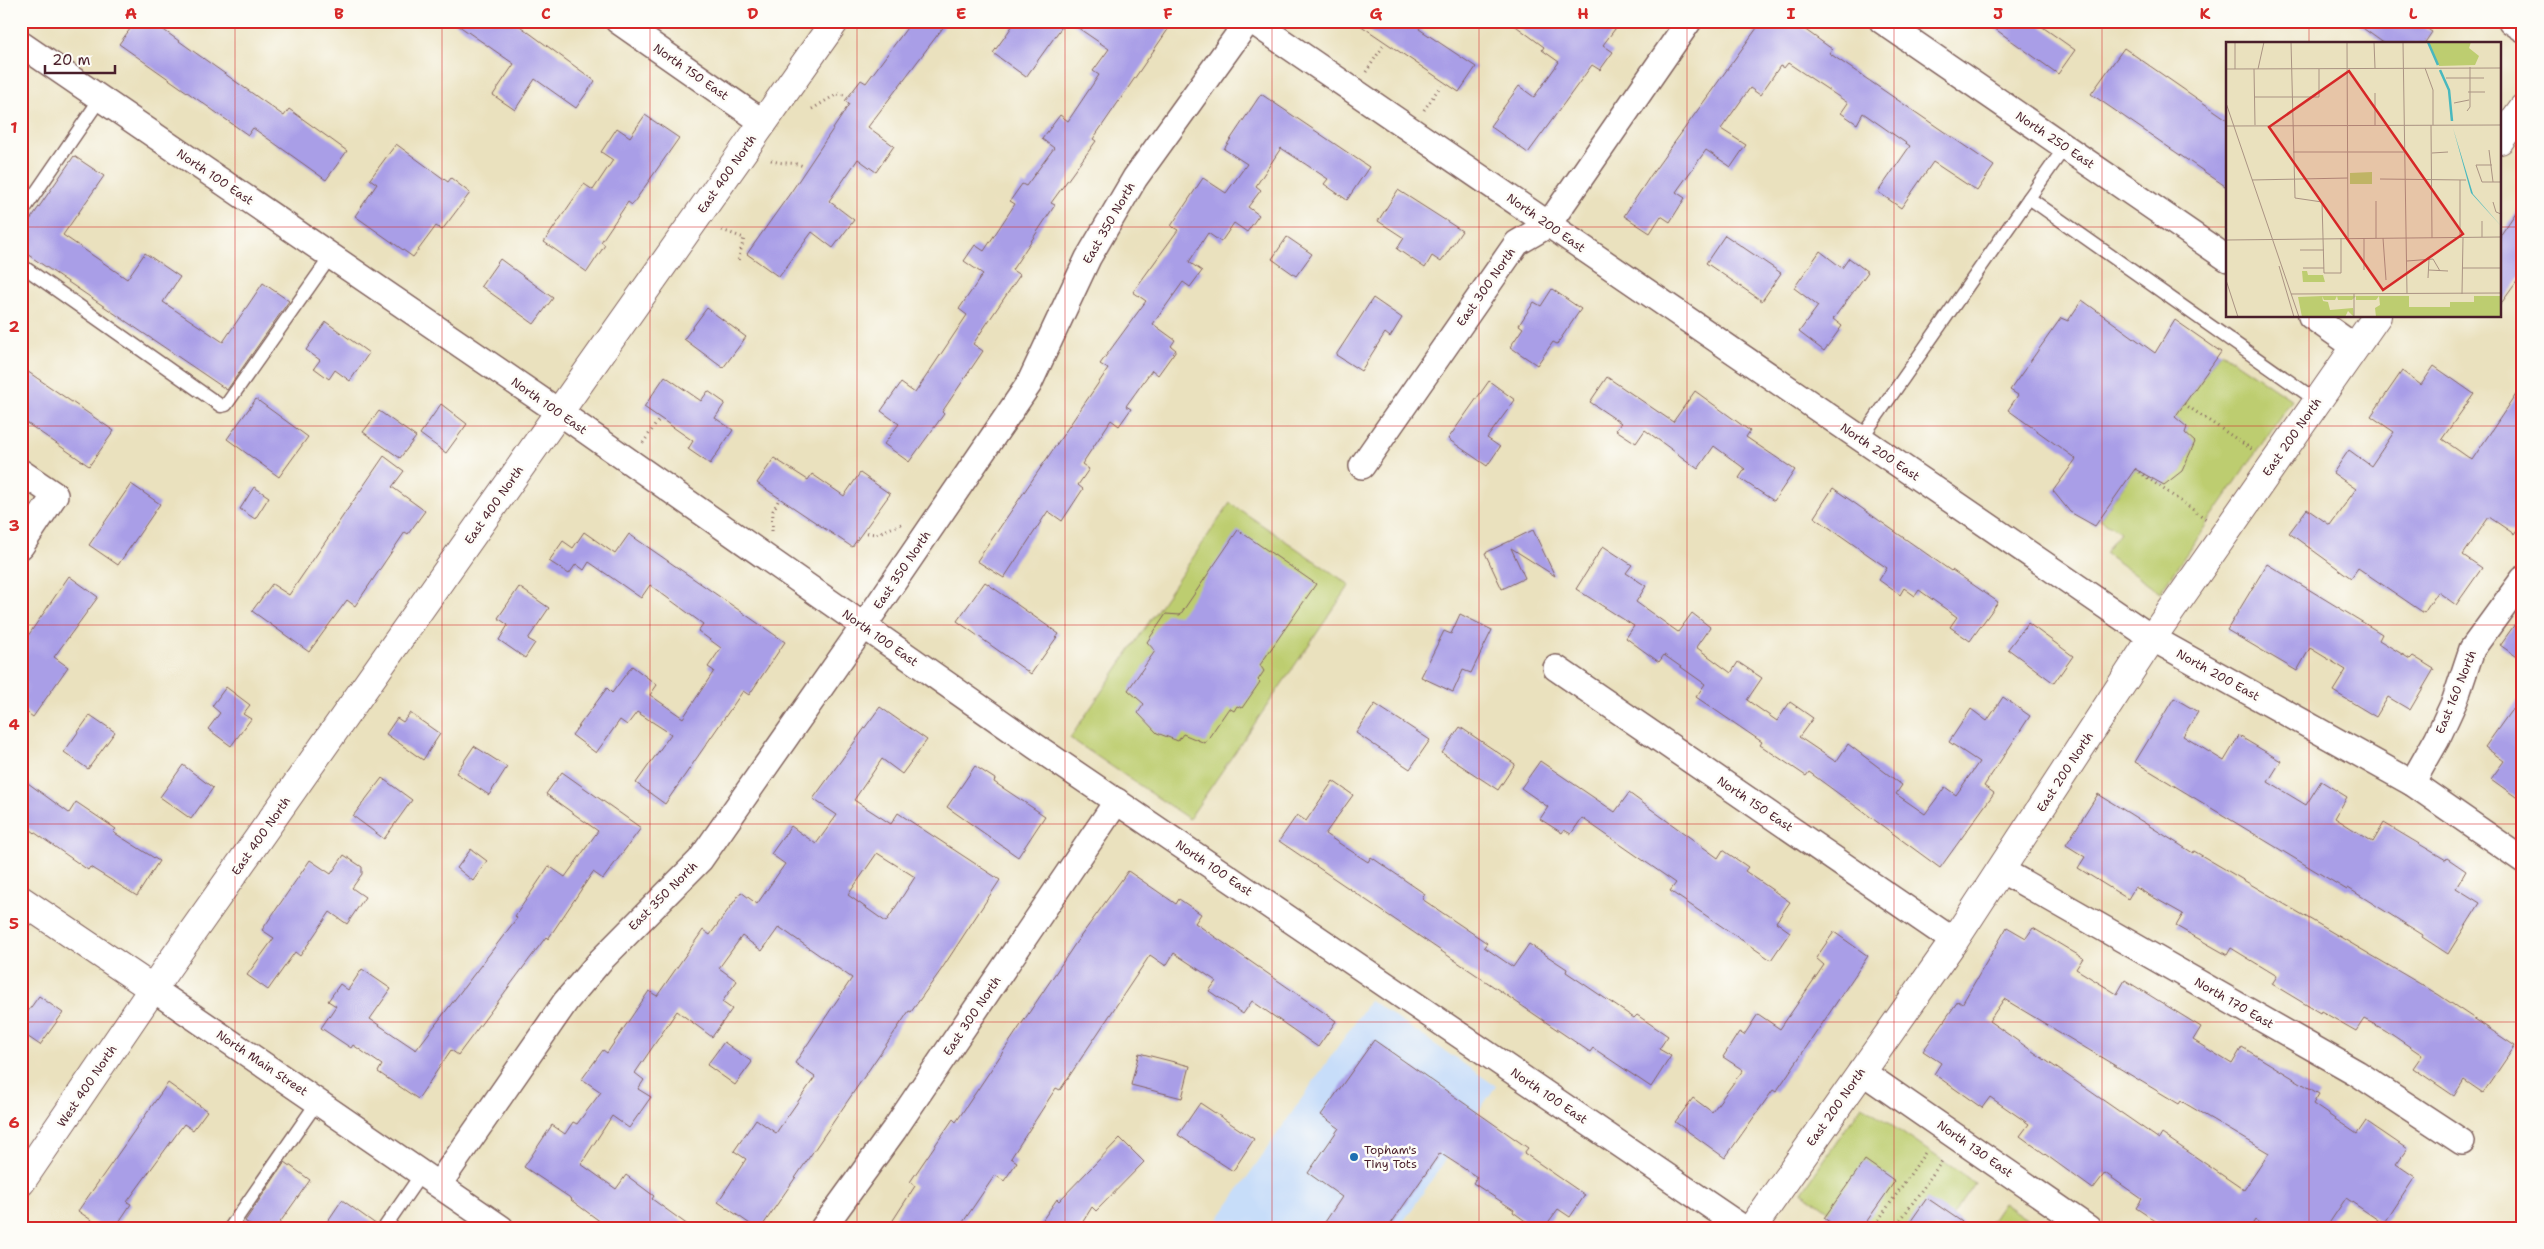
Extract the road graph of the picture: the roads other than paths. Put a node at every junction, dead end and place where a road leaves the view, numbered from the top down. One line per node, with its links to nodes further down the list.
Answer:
1 (618, 21): 12 (street, North 150 East)
2 (835, 21): 12 (main road, East 400 North)
3 (1248, 21): 31 (street, East 350 North)
4 (1252, 21): 17 (street, North 200 East)
5 (1689, 21): 17 (street, East 300 North)
6 (1882, 21): 14 (street, North 250 East)
7 (2511, 21): 8 (street)
8 (2523, 29)
9 (21, 44): 10 (street, North 100 East)
10 (100, 98): 16 (lane); 18 (street, North 100 East)
11 (2523, 108): 13 (main road)
12 (764, 123): 25 (main road, East 400 North)
13 (2502, 137)
14 (2065, 147): 15 (lane); 19 (street, North 250 East)
15 (2028, 198): 24 (lane); 26 (lane)
16 (21, 214)
17 (1548, 225): 26 (street, North 200 East); 27 (street, East 300 North)
18 (331, 256): 20 (lane); 25 (street, North 100 East)
19 (2226, 258)
20 (21, 265)
21 (2314, 318): 23 (street)
22 (2376, 318): 23 (main road, East 200 North)
23 (2355, 347): 24 (main road, East 200 North)
24 (2317, 401): 32 (main road, East 200 North)
25 (559, 412): 31 (street, North 100 East); 40 (main road, East 400 North)
26 (1862, 439): 32 (street, North 200 East)
27 (1362, 466)
28 (21, 472): 29 (street)
29 (21, 546)
30 (2523, 579): 34 (street, East 160 North)
31 (863, 627): 35 (street, North 100 East); 44 (street, East 350 North)
32 (2152, 638): 34 (street, North 200 East); 37 (main road, East 200 North)
33 (1556, 668): 39 (street, North 150 East)
34 (2412, 783): 36 (street, North 200 East)
35 (1117, 802): 49 (street, East 300 North); 50 (street, North 100 East)
36 (2523, 860)
37 (2001, 870): 39 (main road, East 200 North); 43 (street, North 170 East)
38 (21, 900): 40 (main road, North Main Street)
39 (1954, 941): 41 (main road, East 200 North)
40 (153, 989): 42 (street, North Main Street); 45 (main road, West 400 North)
41 (1861, 1071): 51 (main road, East 200 North); 52 (street, North 130 East)
42 (318, 1101): 44 (street, North Main Street); 46 (lane)
43 (2462, 1142)
44 (431, 1178): 47 (lane); 48 (street, North Main Street)
45 (21, 1182)
46 (230, 1228)
47 (384, 1228)
48 (501, 1228)
49 (824, 1228)
50 (1743, 1228)
51 (1752, 1228)
52 (2088, 1228)

